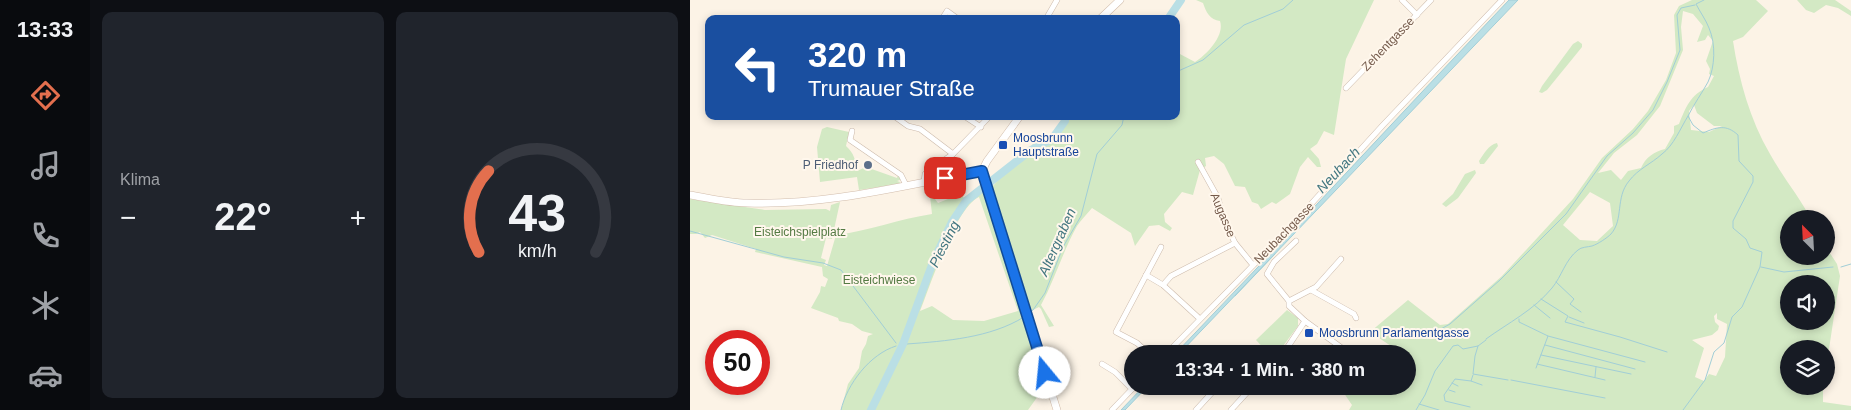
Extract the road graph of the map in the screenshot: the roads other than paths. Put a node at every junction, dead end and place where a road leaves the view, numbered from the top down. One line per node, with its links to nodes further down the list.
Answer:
1 (1057, 0): 7 (street)
2 (1120, 0): 8 (main road)
3 (1402, 0): 6 (street)
4 (1430, 0): 6 (street, Zehentgasse)
5 (1502, 0): 26 (street, Neubachgasse)
6 (1417, 14): 9 (street, Zehentgasse)
7 (1048, 15)
8 (1104, 15)
9 (1346, 88)
10 (900, 120): 16 (street)
11 (970, 120): 14 (street)
12 (986, 120): 14 (street)
13 (1017, 120): 18 (main road)
14 (980, 127): 16 (street)
15 (852, 131): 20 (street)
16 (953, 154): 19 (street)
17 (1198, 162): 23 (street, Augasse)
18 (982, 171): 19 (main road); 43 (main road)
19 (924, 182): 20 (main road)
20 (906, 185): 21 (main road)
21 (690, 195)
22 (1296, 241): 30 (street)
23 (1235, 243): 26 (street, Augasse); 28 (street)
24 (1161, 247): 27 (street)
25 (1342, 259): 29 (street)
26 (1253, 265): 32 (street, Neubachgasse)
27 (1146, 275): 28 (street); 34 (street)
28 (1164, 285): 32 (street)
29 (1311, 290): 30 (street); 31 (street)
30 (1290, 301): 33 (street)
31 (1356, 318)
32 (1200, 319): 35 (street, Neubachgasse)
33 (1305, 321): 36 (street); 37 (street)
34 (1139, 345)
35 (1175, 345)
36 (1289, 345)
37 (1338, 345)
38 (1102, 364): 39 (street)
39 (1124, 380)
40 (1127, 395): 44 (street)
41 (1210, 395): 45 (street)
42 (1245, 395): 46 (street)
43 (1057, 410)
44 (1112, 410)
45 (1196, 410)
46 (1231, 410)

